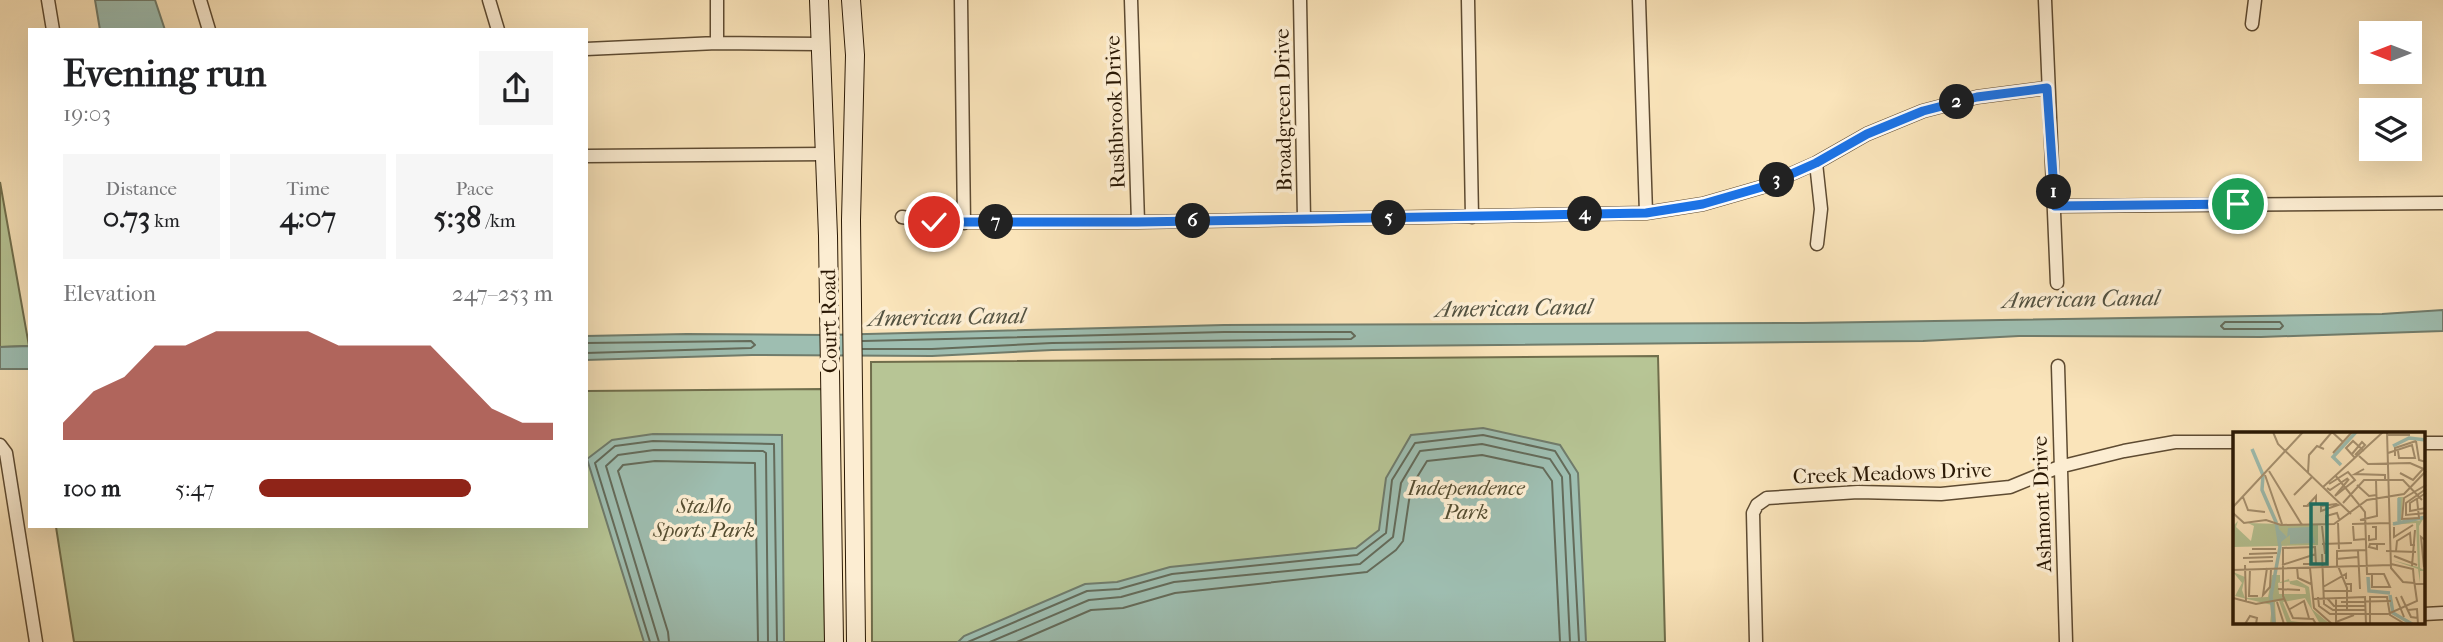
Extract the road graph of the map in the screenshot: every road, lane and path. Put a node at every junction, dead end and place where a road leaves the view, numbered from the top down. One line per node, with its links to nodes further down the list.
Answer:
1 (48, 0): 15 (street)
2 (200, 0): 16 (street)
3 (488, 0): 17 (street)
4 (717, 0): 18 (street)
5 (819, 0): 19 (main road, Court Road)
6 (851, 0): 36 (main road, Court Road)
7 (961, 0): 32 (street)
8 (1131, 0): 31 (street, Rushbrook Drive)
9 (1300, 0): 30 (street, Broadgreen Drive)
10 (1468, 0): 29 (street)
11 (1639, 0): 27 (street)
12 (2045, 0): 21 (street)
13 (2255, 0): 14 (street)
14 (2252, 24)
15 (53, 28)
16 (208, 28)
17 (497, 28)
18 (717, 43): 19 (street); 20 (street)
19 (820, 44): 22 (main road, Court Road)
20 (588, 49)
21 (2047, 88): 24 (street); 26 (street)
22 (826, 154): 23 (street); 37 (main road, Court Road)
23 (588, 156)
24 (1816, 163): 27 (street); 33 (street)
25 (2443, 203): 26 (street)
26 (2055, 206): 34 (street)
27 (1646, 213): 29 (street)
28 (902, 217): 32 (street)
29 (1472, 217): 30 (street)
30 (1304, 219): 31 (street)
31 (1138, 222): 32 (street)
32 (964, 223)
33 (1817, 244)
34 (2057, 283)
35 (2058, 366): 40 (street, Ashmont Drive)
36 (852, 411): 37 (main road); 43 (main road, Court Road)
37 (830, 412): 42 (main road, Court Road)
38 (2233, 442): 40 (street, Creek Meadows Drive)
39 (0, 445): 41 (street)
40 (2060, 467): 47 (street, Creek Meadows Drive); 48 (street, Ashmont Drive)
41 (6, 494): 44 (street)
42 (832, 543): 43 (main road); 45 (main road, Court Road)
43 (854, 543): 46 (main road, Court Road)
44 (36, 642)
45 (834, 642)
46 (856, 642)
47 (1756, 642)
48 (2066, 642)

